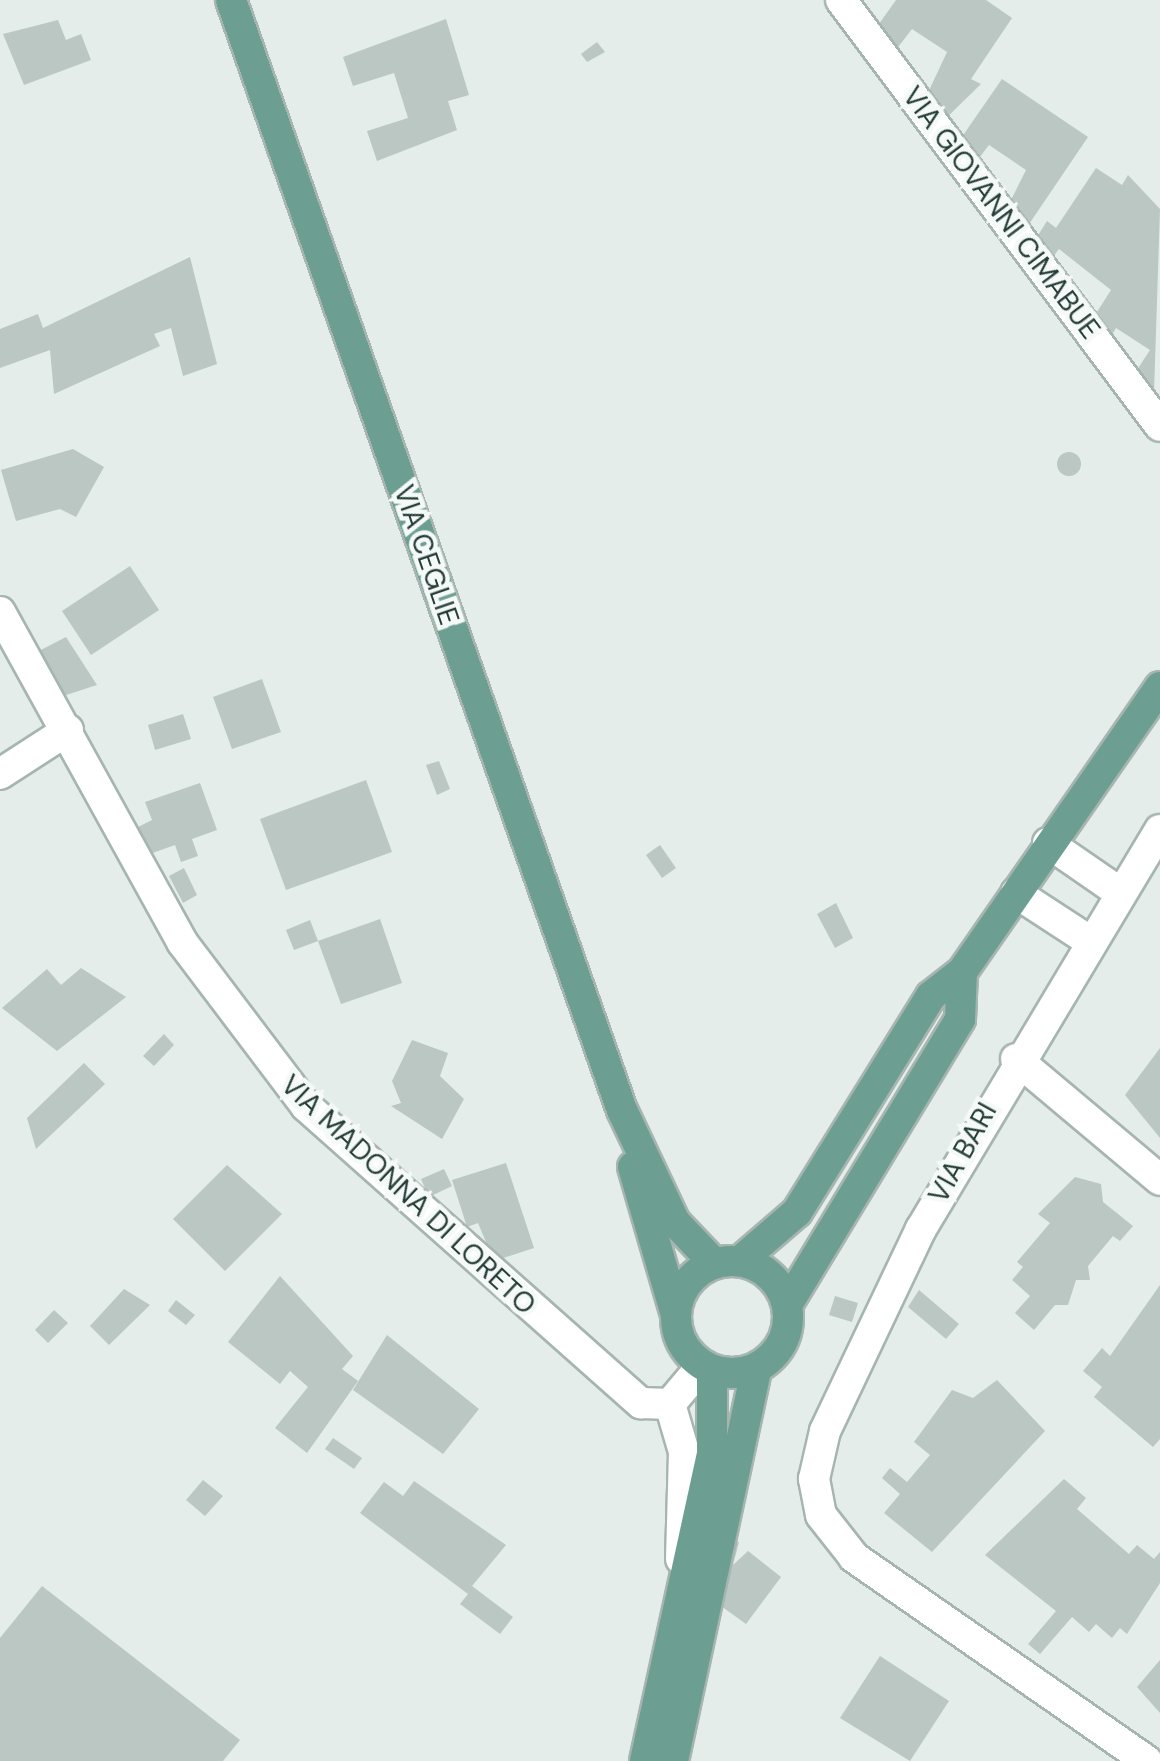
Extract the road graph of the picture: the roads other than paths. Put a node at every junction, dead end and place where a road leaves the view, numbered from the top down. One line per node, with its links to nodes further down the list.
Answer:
1 (231, 0): 15 (main road, VIA CEGLIE)
2 (842, 0): 3 (street, VIA GIOVANNI CIMABUE)
3 (1160, 426)
4 (0, 612): 6 (street, VIA MADONNA DI LORETO)
5 (1160, 687): 9 (main road)
6 (68, 730): 7 (street); 22 (street, VIA MADONNA DI LORETO)
7 (0, 774)
8 (1160, 830): 10 (street, VIA BARI)
9 (1048, 843): 10 (street); 11 (main road)
10 (1118, 892): 12 (street, VIA BARI)
11 (1016, 894): 12 (street); 13 (main road)
12 (1088, 940): 14 (street, VIA BARI)
13 (962, 972): 17 (main road); 18 (main road)
14 (1016, 1059): 16 (street); 26 (street, VIA BARI)
15 (622, 1110): 17 (main road, VIA CEGLIE); 19 (main road, VIA CEGLIE)
16 (1160, 1180)
17 (727, 1262): 18 (main road); 19 (main road)
18 (787, 1305): 21 (main road)
19 (675, 1312): 20 (main road)
20 (707, 1368): 21 (main road); 22 (street); 23 (main road)
21 (756, 1369): 25 (main road)
22 (670, 1404): 23 (street)
23 (679, 1606): 24 (main road)
24 (644, 1761)
25 (673, 1761)
26 (1147, 1761)

